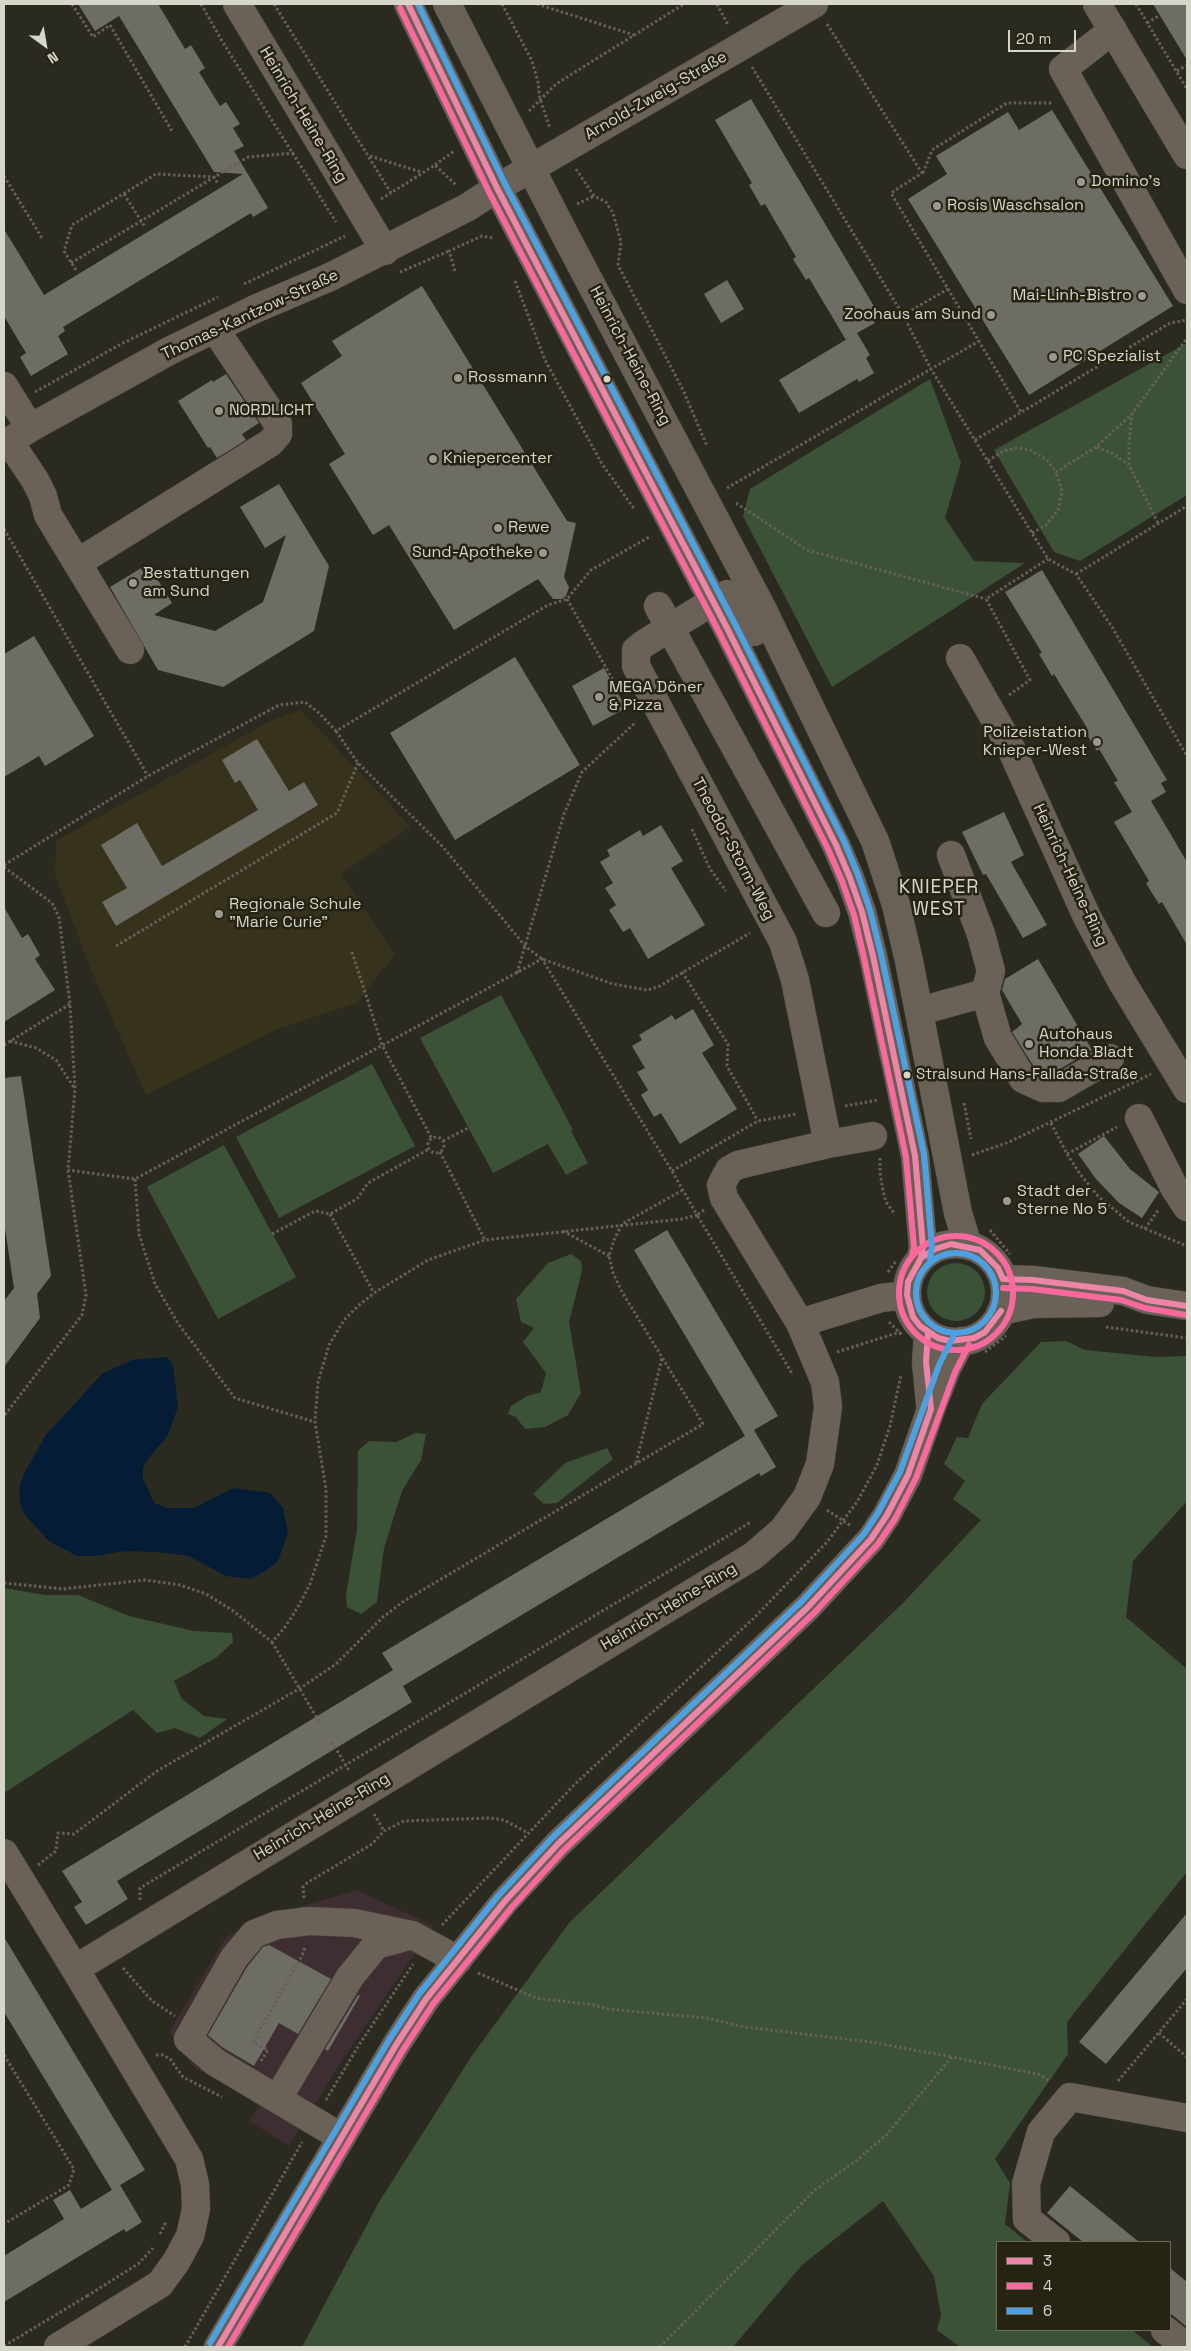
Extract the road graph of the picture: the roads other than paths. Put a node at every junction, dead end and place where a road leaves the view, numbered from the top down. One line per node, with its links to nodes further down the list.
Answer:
1 (237, 4): 10 (street, Heinrich-Heine-Ring)
2 (408, 4): 9 (main road)
3 (447, 4): 8 (main road, Heinrich-Heine-Ring)
4 (1097, 4): 6 (street)
5 (819, 11): 8 (street, Arnold-Zweig-Straße)
6 (1113, 30): 7 (street); 11 (street)
7 (1187, 155)
8 (531, 168): 9 (street, Arnold-Zweig-Straße); 21 (main road, Heinrich-Heine-Ring)
9 (498, 188): 10 (street, Thomas-Kantzow-Straße); 16 (main road)
10 (385, 251): 12 (street, Thomas-Kantzow-Straße)
11 (1187, 290)
12 (215, 329): 14 (street, Thomas-Kantzow-Straße); 15 (street)
13 (4, 386): 14 (street)
14 (14, 438): 15 (street)
15 (77, 563): 19 (street)
16 (712, 602): 17 (street, Theodor-Storm-Weg); 18 (main road); 21 (main road, Heinrich-Heine-Ring)
17 (664, 618): 24 (street); 31 (street, Theodor-Storm-Weg)
18 (727, 628): 22 (main road); 34 (main road)
19 (130, 650)
20 (960, 658): 28 (street, Heinrich-Heine-Ring)
21 (811, 709): 22 (main road, Heinrich-Heine-Ring)
22 (828, 742): 26 (main road, Heinrich-Heine-Ring)
23 (951, 855): 25 (street)
24 (826, 913)
25 (985, 993): 26 (street); 27 (street)
26 (920, 1011): 33 (main road, Heinrich-Heine-Ring)
27 (1110, 1058)
28 (1187, 1089)
29 (1139, 1118): 32 (street)
30 (873, 1136): 31 (street, Heinrich-Heine-Ring)
31 (828, 1144): 40 (street, Heinrich-Heine-Ring)
32 (1187, 1207)
33 (968, 1246): 34 (main road); 35 (main road)
34 (921, 1258): 36 (main road)
35 (1008, 1268): 37 (street); 39 (main road)
36 (907, 1295): 40 (street); 41 (main road)
37 (1146, 1300): 38 (street); 39 (street)
38 (1187, 1306)
39 (1001, 1311): 42 (main road)
40 (800, 1324): 47 (street, Heinrich-Heine-Ring)
41 (928, 1333): 42 (main road); 43 (main road)
42 (961, 1341): 43 (main road)
43 (931, 1409): 46 (main road)
44 (4, 1853): 47 (street)
45 (412, 1935): 46 (street); 48 (street); 48 (street)
46 (468, 1966): 50 (main road)
47 (75, 1969): 53 (street)
48 (278, 2098): 50 (street)
49 (1187, 2118): 51 (street)
50 (341, 2137): 54 (main road)
51 (1055, 2241)
52 (1166, 2331): 55 (street)
53 (58, 2347)
54 (218, 2347)
55 (1186, 2347)

